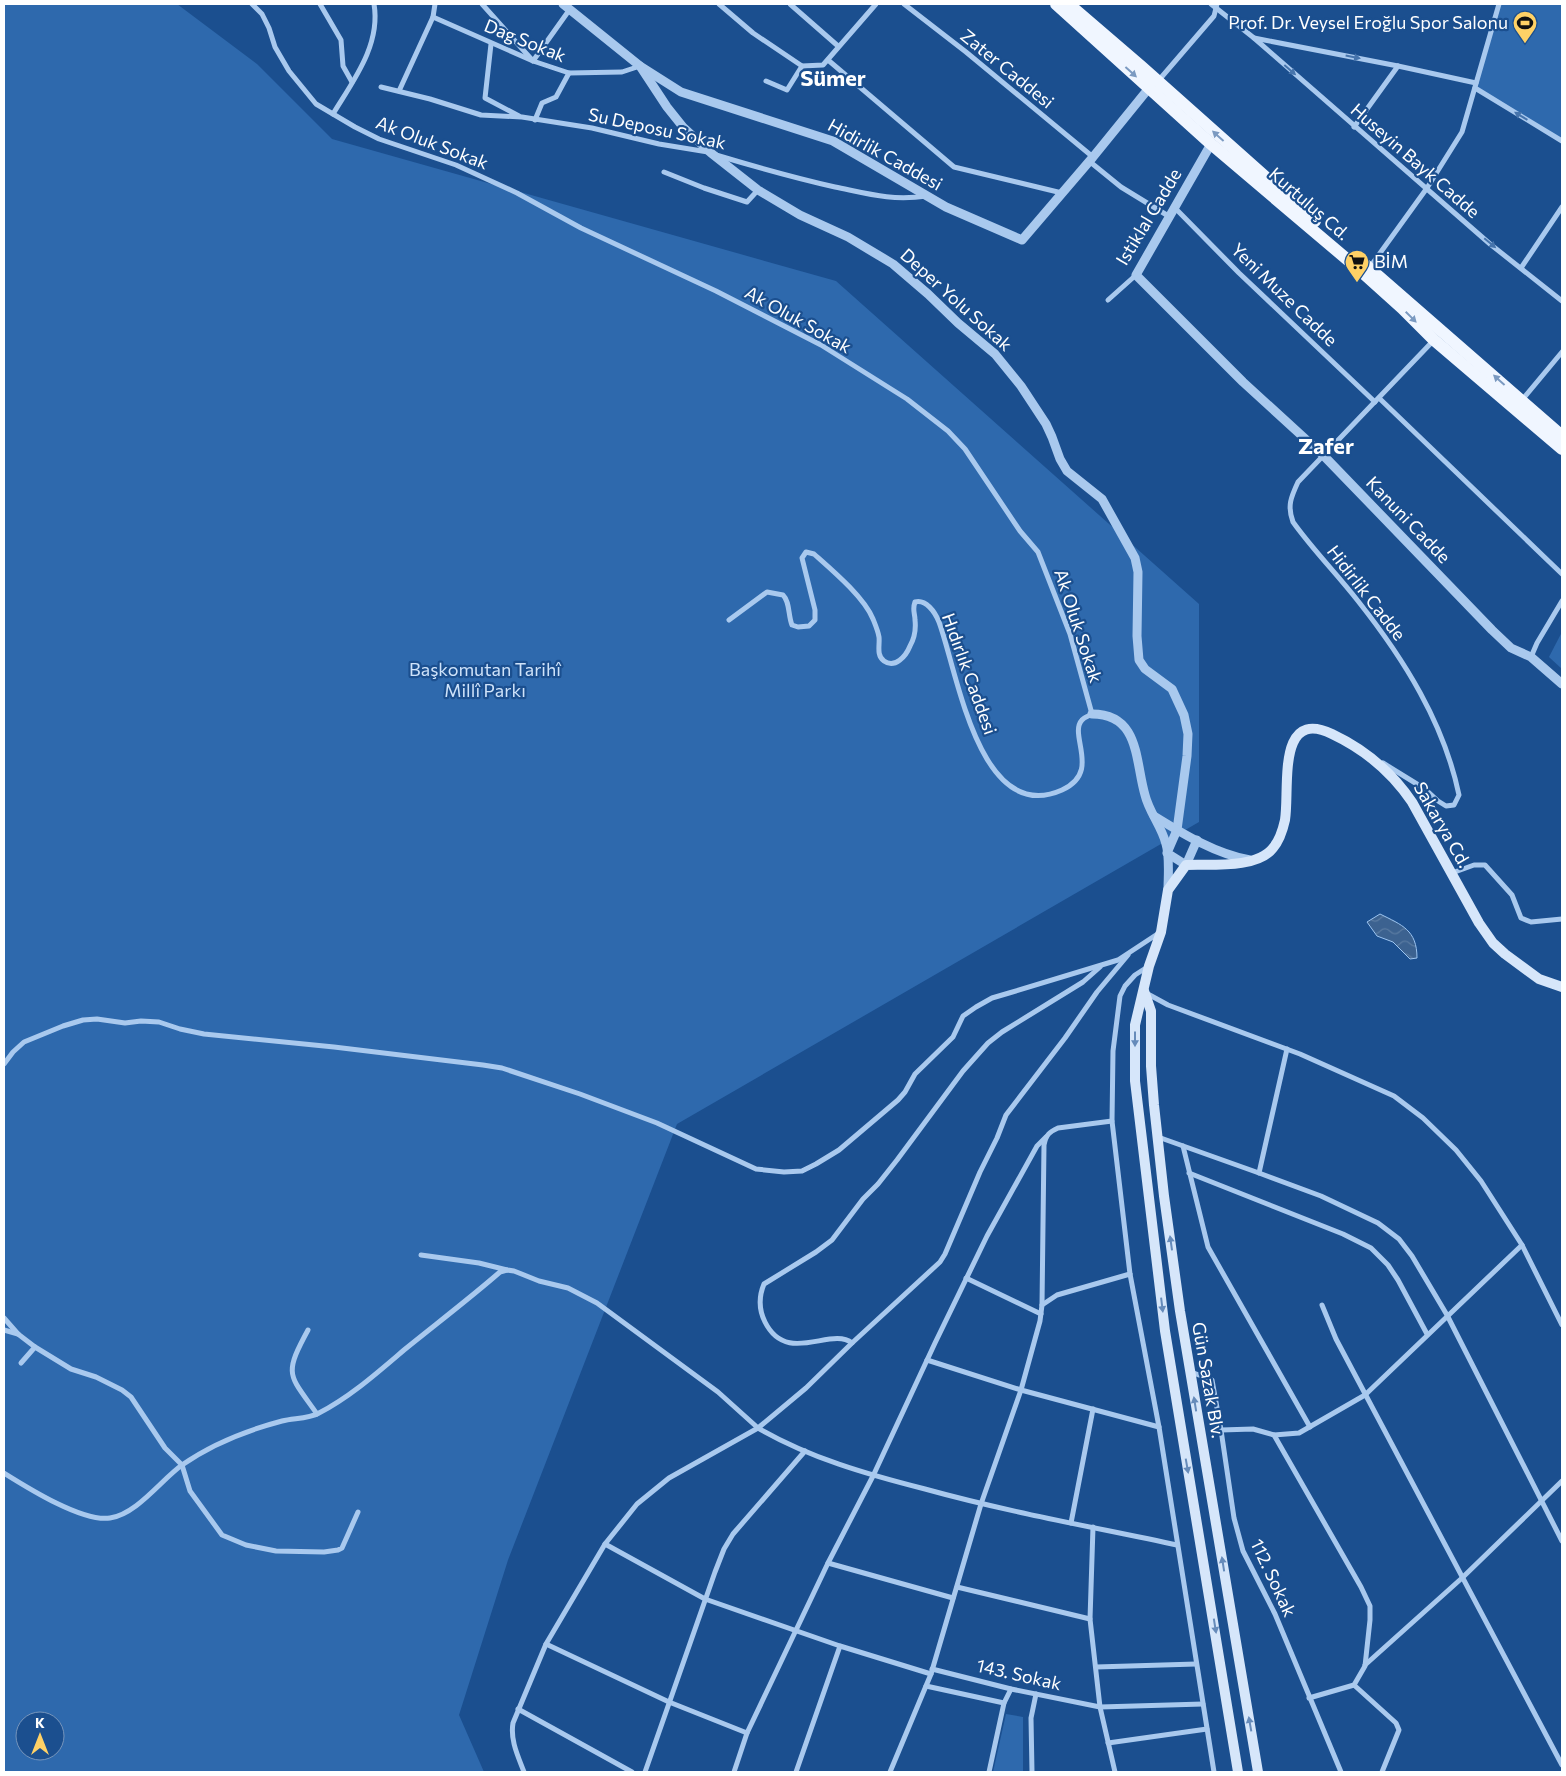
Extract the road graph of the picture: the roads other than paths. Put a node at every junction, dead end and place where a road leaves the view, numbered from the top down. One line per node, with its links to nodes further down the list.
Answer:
1 (252, 4): 32 (street, Ak Oluk Sokak)
2 (320, 4): 27 (street)
3 (374, 4): 27 (street)
4 (435, 4): 16 (street)
5 (482, 4): 21 (street)
6 (719, 4): 23 (street)
7 (790, 4): 19 (street)
8 (876, 4): 19 (street)
9 (904, 4): 39 (street, Zater Caddesi)
10 (1056, 4): 28 (main road, Kurtuluş Cd., one-way to 28)
11 (1068, 4): 28 (main road, Kurtuluş Cd.)
12 (1211, 4): 15 (street, Huseyin Bayk Cadde)
13 (1499, 4): 29 (street)
14 (566, 6): 21 (street); 22 (street, Hidirlik Caddesi)
15 (1217, 6): 17 (street, Huseyin Bayk Cadde); 28 (street)
16 (433, 17): 18 (street, Dag Sokak); 31 (street)
17 (1254, 38): 24 (street, one-way to 24); 35 (street, Huseyin Bayk Cadde, one-way to 35)
18 (491, 44): 21 (street, Dag Sokak); 33 (street)
19 (838, 46): 20 (street)
20 (828, 60): 23 (street); 43 (street)
21 (533, 61): 25 (street, Dag Sokak)
22 (640, 66): 25 (street, Dag Sokak); 38 (street, Deper Yolu Sokak); 44 (street, Hidirlik Caddesi)
23 (802, 66): 26 (street)
24 (1398, 66): 29 (street); 35 (street)
25 (569, 73): 34 (street)
26 (766, 81)
27 (352, 82): 32 (street)
28 (1153, 84): 37 (main road, Kurtuluş Cd.); 39 (street, Hidirlik Caddesi); 48 (main road, Kurtuluş Cd., one-way to 28)
29 (1475, 86): 36 (street, one-way to 29); 41 (street)
30 (381, 88): 31 (street, Su Deposu Sokak)
31 (399, 91): 33 (street, Su Deposu Sokak)
32 (333, 114): 65 (street, Ak Oluk Sokak)
33 (522, 118): 34 (street, Su Deposu Sokak)
34 (535, 120): 38 (street, Su Deposu Sokak)
35 (1354, 127): 41 (street, Huseyin Bayk Cadde)
36 (1562, 141)
37 (1211, 144): 46 (street, Istiklal Cadde); 53 (main road, Kurtuluş Cd., one-way to 53)
38 (711, 153): 42 (street, Deper Yolu Sokak); 44 (street, Su Deposu Sokak)
39 (1091, 159): 43 (street, Hidirlik Caddesi); 47 (street, Zater Caddesi)
40 (664, 172): 42 (street)
41 (1427, 188): 48 (street); 49 (street, Huseyin Bayk Cadde, one-way to 49)
42 (758, 190): 68 (street, Deper Yolu Sokak)
43 (1062, 193): 44 (street, Hidirlik Caddesi)
44 (927, 196)
45 (1562, 207): 49 (street)
46 (1174, 208): 47 (street, Istiklal Cadde); 55 (street, Yeni Muze Cadde)
47 (1170, 217): 50 (street, Istiklal Cadde)
48 (1369, 267): 56 (main road, Kurtuluş Cd., one-way to 48)
49 (1521, 268): 52 (street, Huseyin Bayk Cadde)
50 (1136, 275): 51 (street, Istiklal Cadde); 59 (street, Kanuni Cadde)
51 (1108, 300)
52 (1562, 301)
53 (1434, 340): 55 (street, Hidirlik Cadde); 58 (main road, Kurtuluş Cd.)
54 (1562, 352): 56 (street)
55 (1377, 400): 59 (street, Hidirlik Cadde); 60 (street, Yeni Muze Cadde)
56 (1522, 400): 57 (main road, Kurtuluş Cd.)
57 (1562, 436)
58 (1562, 449)
59 (1324, 456): 63 (street, Kanuni Cadde); 66 (street, Hidirlik Cadde)
60 (1562, 574)
61 (1562, 601): 63 (street)
62 (729, 620): 65 (street, Hıdırlık Caddesi)
63 (1532, 656): 64 (street, Kanuni Cadde)
64 (1562, 684)
65 (1092, 714): 67 (street)
66 (1364, 751): 71 (main road, Sakarya Cd.); 73 (main road, Sakarya Cd.)
67 (1152, 815): 68 (street); 70 (street)
68 (1177, 830): 69 (street); 70 (street, Deper Yolu Sokak)
69 (1197, 840): 71 (street); 72 (street)
70 (1167, 853): 72 (street); 74 (street)
71 (1250, 860): 72 (main road, Sakarya Cd.)
72 (1186, 865): 74 (main road)
73 (1451, 873): 75 (street); 80 (main road, Sakarya Cd.)
74 (1168, 890): 76 (main road, Gün Sazak Blv.)
75 (1562, 919)
76 (1161, 932): 77 (street); 79 (main road, Gün Sazak Blv.)
77 (1132, 952): 78 (street); 105 (street)
78 (1100, 966): 83 (street); 105 (street)
79 (1149, 966): 81 (main road, Gün Sazak Blv.); 84 (street)
80 (1562, 987)
81 (1144, 992): 82 (street); 86 (main road, Gün Sazak Blv.); 169 (main road, Gün Sazak Blv., one-way to 169)
82 (1287, 1049): 89 (street); 90 (street)
83 (4, 1064)
84 (1112, 1121): 85 (street); 93 (street)
85 (1046, 1136): 94 (street); 95 (street)
86 (1158, 1137): 87 (street); 109 (main road, Gün Sazak Blv., one-way to 86)
87 (1183, 1146): 88 (street); 89 (street)
88 (1190, 1173): 104 (street); 115 (street)
89 (1260, 1173): 98 (street)
90 (1522, 1245): 98 (street); 100 (street)
91 (421, 1255): 92 (street)
92 (507, 1270): 113 (street); 116 (street)
93 (1130, 1274): 95 (street); 114 (street)
94 (966, 1278): 97 (street); 107 (street)
95 (1042, 1305): 97 (street)
96 (1322, 1305): 111 (street)
97 (1041, 1314): 110 (street)
98 (1447, 1315): 104 (street); 124 (street)
99 (4, 1318): 103 (street)
100 (1562, 1325)
101 (4, 1330): 103 (street)
102 (308, 1330): 113 (street)
103 (18, 1334): 106 (street)
104 (1427, 1334): 111 (street)
105 (852, 1343): 116 (street)
106 (35, 1347): 108 (street); 120 (street)
107 (927, 1360): 110 (street); 122 (street)
108 (21, 1363)
109 (1190, 1372): 117 (street, 112. Sokak); 170 (main road, Gün Sazak Blv., one-way to 109)
110 (1021, 1390): 112 (street); 125 (street)
111 (1365, 1395): 115 (street); 133 (street)
112 (1093, 1409): 114 (street); 127 (street)
113 (317, 1414): 120 (street)
114 (1159, 1427): 131 (street)
115 (1310, 1427): 118 (street)
116 (758, 1428): 119 (street); 130 (street)
117 (1221, 1430): 118 (street); 149 (street, 112. Sokak)
118 (1274, 1435): 142 (street)
119 (806, 1451): 122 (street); 136 (street)
120 (182, 1464): 121 (street); 126 (street)
121 (4, 1473)
122 (873, 1476): 125 (street); 132 (street)
123 (1562, 1481): 124 (street)
124 (1541, 1500): 129 (street); 133 (street)
125 (981, 1504): 127 (street); 134 (street)
126 (358, 1512)
127 (1071, 1523): 128 (street)
128 (1093, 1527): 131 (street); 137 (street)
129 (1562, 1541)
130 (605, 1544): 136 (street, 143. Sokak); 139 (street)
131 (1177, 1545): 141 (street)
132 (828, 1563): 135 (street); 138 (street)
133 (1462, 1578): 142 (street); 158 (street)
134 (956, 1587): 135 (street); 137 (street)
135 (953, 1598): 144 (street)
136 (705, 1599): 138 (street, 143. Sokak); 150 (street)
137 (1090, 1619): 143 (street)
138 (795, 1630): 140 (street, 143. Sokak); 156 (street)
139 (546, 1644): 150 (street); 154 (street)
140 (840, 1646): 144 (street, 143. Sokak); 163 (street)
141 (1196, 1664): 143 (street); 152 (street)
142 (1365, 1666): 145 (street)
143 (1096, 1667): 153 (street)
144 (932, 1671): 146 (street); 147 (street, 143. Sokak)
145 (1354, 1685): 149 (street); 172 (street)
146 (926, 1686): 151 (street); 164 (street)
147 (1011, 1688): 148 (street, 143. Sokak); 151 (street)
148 (1036, 1694): 153 (street, 143. Sokak); 166 (street)
149 (1309, 1698): 171 (street, 112. Sokak)
150 (669, 1702): 156 (street); 161 (street)
151 (1004, 1703): 165 (street)
152 (1203, 1704): 153 (street, 143. Sokak); 155 (street)
153 (1100, 1707): 157 (street)
154 (518, 1709): 159 (street); 160 (street)
155 (1207, 1730): 157 (street); 168 (street)
156 (747, 1733): 162 (street)
157 (1108, 1743): 167 (street)
158 (1562, 1766)
159 (524, 1772)
160 (632, 1772)
161 (645, 1772)
162 (734, 1772)
163 (796, 1772)
164 (890, 1772)
165 (989, 1772)
166 (1032, 1772)
167 (1115, 1772)
168 (1214, 1772)
169 (1238, 1772)
170 (1258, 1772)
171 (1341, 1772)
172 (1382, 1772)

